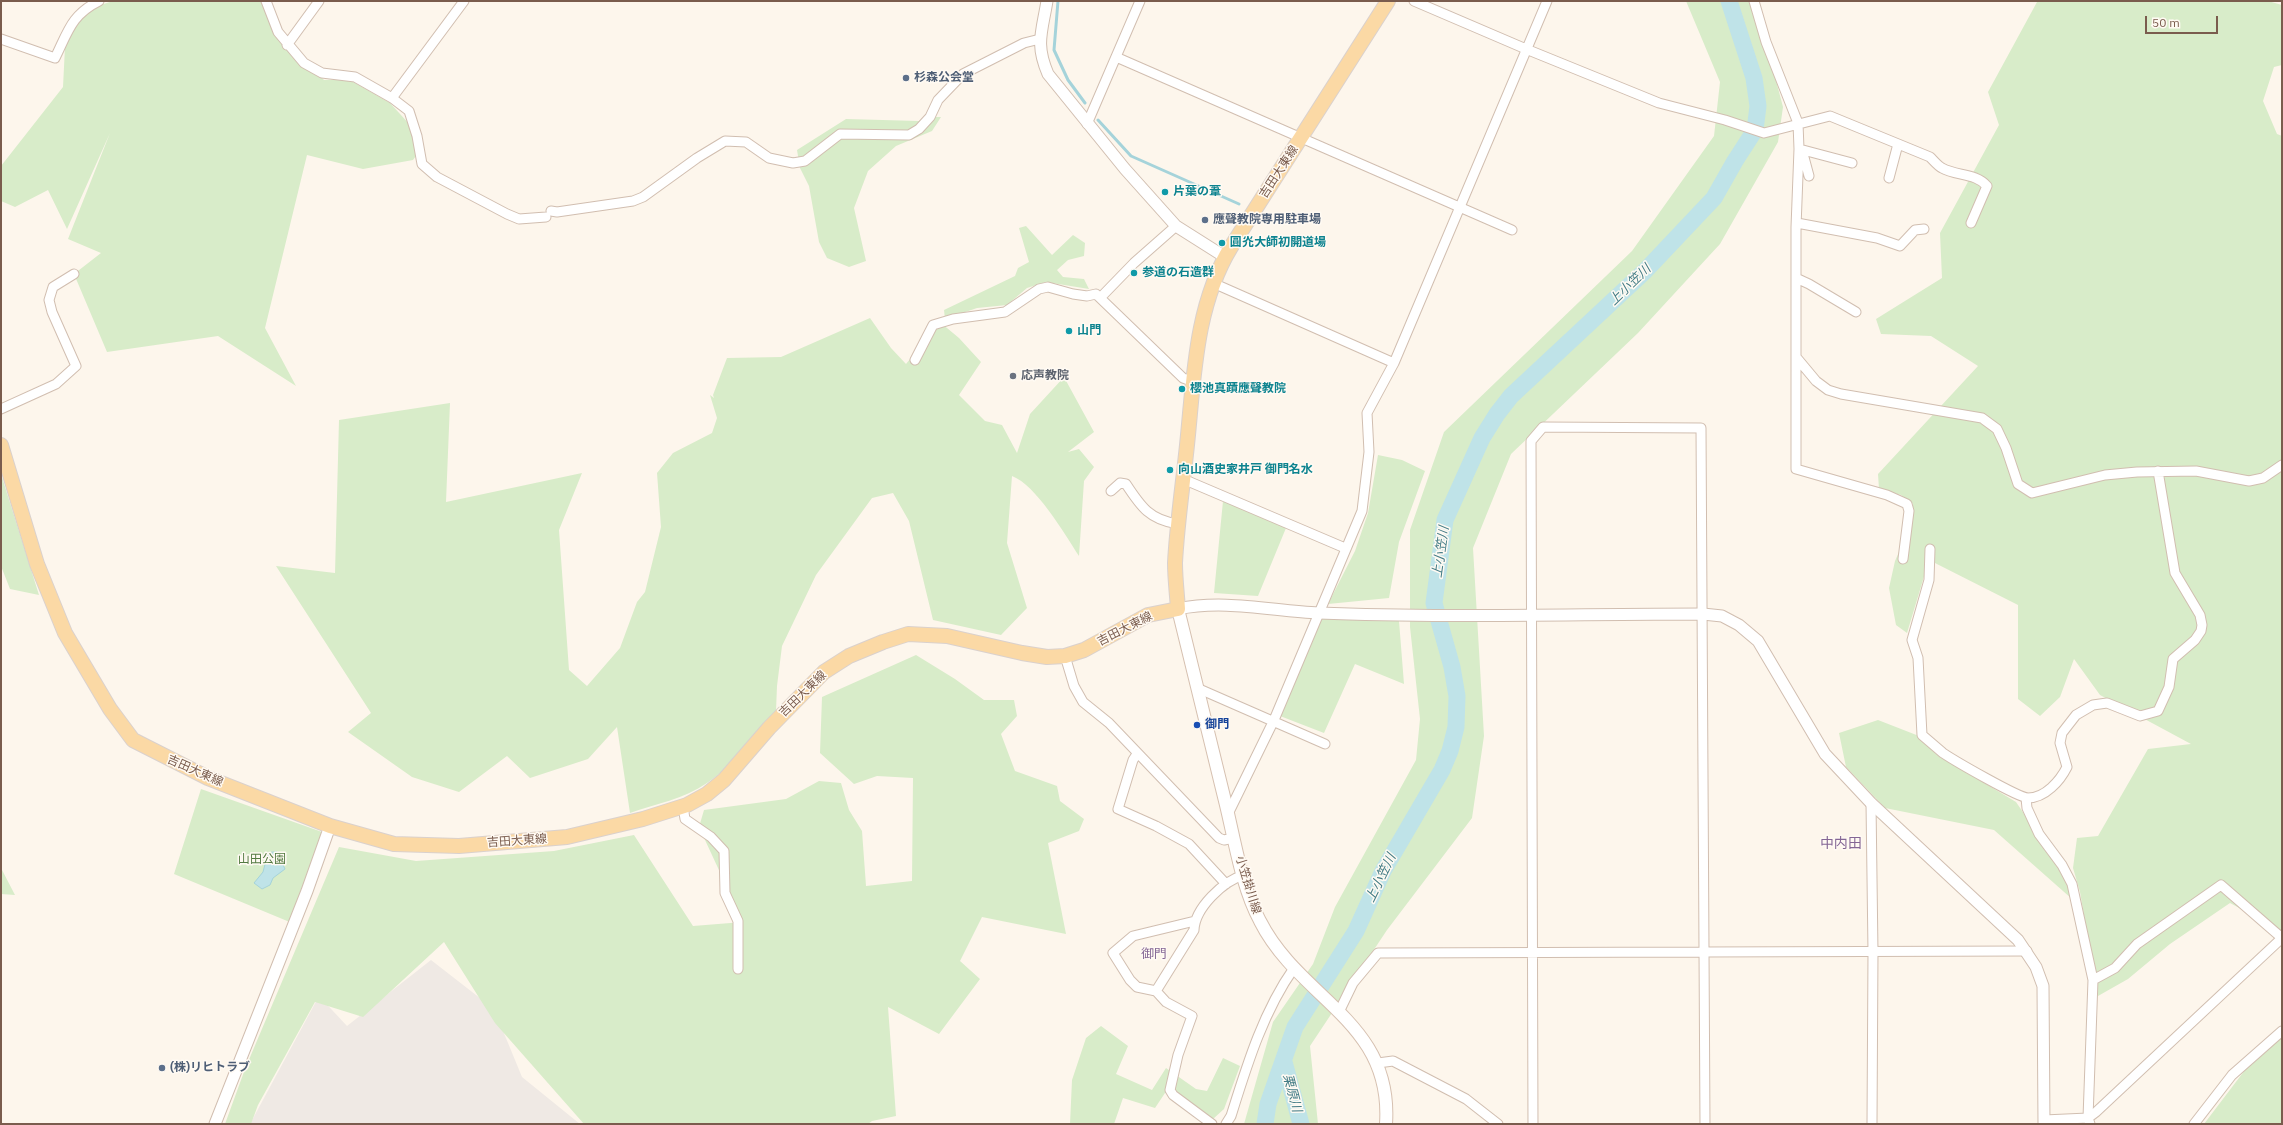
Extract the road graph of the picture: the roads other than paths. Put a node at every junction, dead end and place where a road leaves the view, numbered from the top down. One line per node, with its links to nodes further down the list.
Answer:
1 (99, 1): 11 (street)
2 (266, 1): 13 (street)
3 (319, 1): 13 (street)
4 (464, 1): 16 (street)
5 (1047, 1): 12 (street)
6 (1140, 1): 15 (street)
7 (1388, 1): 19 (main road, 吉田大東線)
8 (1414, 1): 14 (street)
9 (1547, 1): 14 (street)
10 (1754, 1): 17 (street)
11 (1, 38)
12 (1040, 39): 16 (street); 18 (street)
13 (287, 45): 16 (street)
14 (1526, 49): 17 (street); 25 (street)
15 (1116, 57): 18 (street); 19 (street)
16 (392, 98)
17 (1798, 123): 20 (street); 21 (street)
18 (1087, 124): 28 (street)
19 (1301, 138): 25 (street); 31 (main road, 吉田大東線)
20 (1898, 144): 24 (street); 27 (street)
21 (1801, 150): 22 (street); 23 (street); 26 (street)
22 (1852, 163)
23 (1810, 176)
24 (1889, 178)
25 (1460, 205): 30 (street); 39 (street)
26 (1796, 223): 29 (street); 33 (street)
27 (1971, 223)
28 (1176, 226): 31 (street); 35 (street)
29 (1924, 229)
30 (1512, 230)
31 (1225, 257): 34 (main road, 吉田大東線)
32 (74, 274): 41 (street)
33 (1796, 278): 36 (street); 37 (street)
34 (1213, 283): 39 (street); 40 (main road, 吉田大東線)
35 (1101, 297): 38 (street); 40 (street)
36 (1856, 312)
37 (1796, 357): 44 (street); 50 (street)
38 (915, 360)
39 (1394, 363): 48 (street)
40 (1194, 382): 45 (main road, 吉田大東線)
41 (1, 409)
42 (1, 445): 64 (main road, 吉田大東線)
43 (2282, 465): 44 (street)
44 (2158, 471): 60 (street)
45 (1183, 480): 47 (main road, 吉田大東線); 48 (street)
46 (1110, 491): 47 (street)
47 (1178, 524): 51 (main road, 吉田大東線)
48 (1346, 548): 52 (street)
49 (1930, 550): 60 (street)
50 (1903, 559)
51 (1178, 609): 52 (street); 55 (main road, 吉田大東線); 56 (main road, 小笠掛川線)
52 (1319, 613): 53 (street); 57 (street)
53 (1532, 614): 54 (street); 54 (street); 71 (street)
54 (1703, 614): 61 (street); 72 (street)
55 (1065, 656): 59 (street); 62 (main road, 吉田大東線)
56 (1197, 688): 57 (street); 63 (main road, 小笠掛川線)
57 (1274, 720): 58 (street); 63 (street)
58 (1325, 744)
59 (1137, 754): 65 (street); 67 (street)
60 (2026, 798): 75 (street)
61 (1871, 803): 69 (street); 70 (street)
62 (683, 806): 64 (main road, 吉田大東線); 73 (street)
63 (1228, 814): 65 (main road, 小笠掛川線)
64 (330, 826): 82 (street)
65 (1234, 838): 66 (main road, 小笠掛川線)
66 (1244, 875): 67 (street); 74 (main road, 小笠掛川線)
67 (1226, 884): 68 (street)
68 (1194, 921): 76 (street); 76 (street)
69 (2027, 951): 70 (street); 81 (street)
70 (1873, 952): 72 (street); 89 (street)
71 (1532, 953): 72 (street); 77 (street); 87 (street)
72 (1705, 953): 88 (street)
73 (738, 969)
74 (1296, 971): 77 (main road, 小笠掛川線); 84 (street)
75 (2093, 980): 80 (street); 80 (street)
76 (1156, 991): 83 (street)
77 (1336, 1009): 79 (main road, 小笠掛川線)
78 (2282, 1031): 90 (street)
79 (1378, 1063): 85 (main road, 小笠掛川線); 86 (street)
80 (2089, 1121): 81 (street)
81 (2044, 1122)
82 (215, 1124)
83 (1212, 1124)
84 (1226, 1124)
85 (1386, 1124)
86 (1498, 1124)
87 (1532, 1124)
88 (1705, 1124)
89 (1872, 1124)
90 (2194, 1124)

